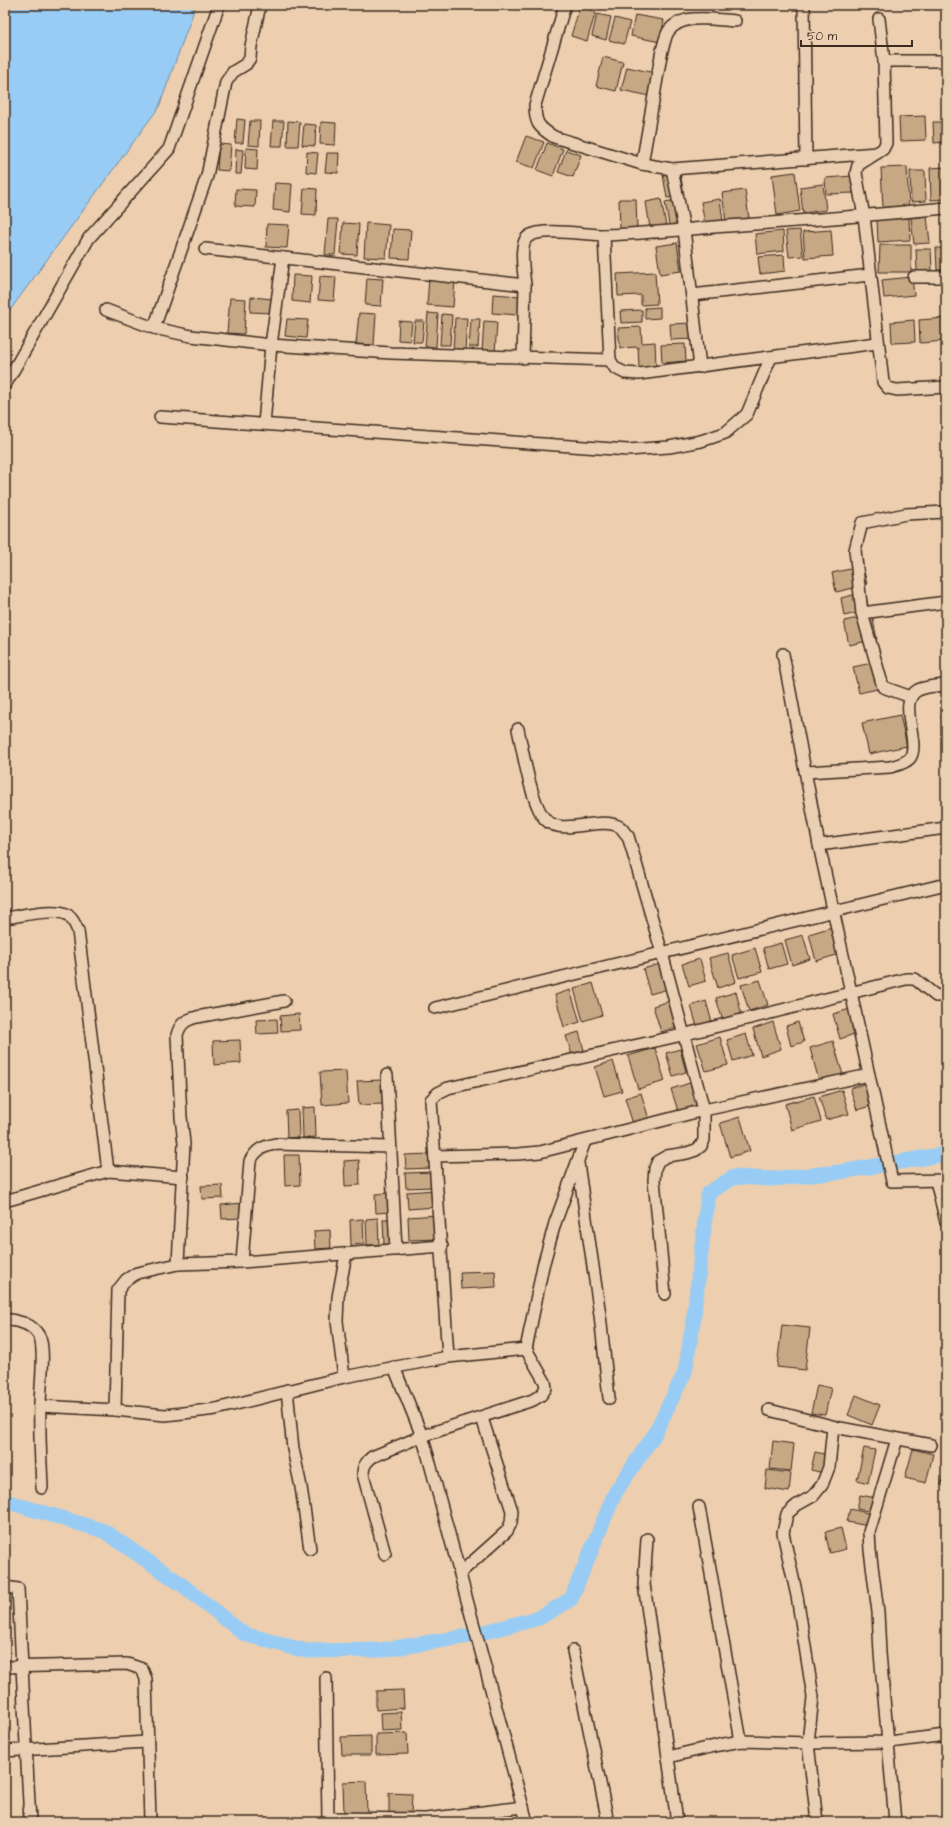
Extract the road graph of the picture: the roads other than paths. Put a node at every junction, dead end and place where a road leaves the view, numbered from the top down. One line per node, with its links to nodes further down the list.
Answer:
1 (219, 5): 32 (street)
2 (260, 5): 25 (street)
3 (565, 5): 11 (street)
4 (804, 5): 10 (street)
5 (879, 19): 7 (street)
6 (735, 22): 11 (street)
7 (884, 61): 8 (street); 9 (street)
8 (946, 61)
9 (877, 153): 10 (street); 14 (street)
10 (806, 159): 12 (street)
11 (642, 164): 12 (street)
12 (672, 169): 15 (street)
13 (946, 208): 14 (street)
14 (864, 216): 15 (street); 19 (street)
15 (684, 229): 16 (street); 23 (street)
16 (604, 234): 22 (street); 30 (street)
17 (205, 249): 18 (street)
18 (284, 258): 22 (street); 27 (street)
19 (870, 275): 23 (street); 26 (street)
20 (914, 277): 21 (street)
21 (946, 277)
22 (525, 285): 29 (street)
23 (692, 295): 31 (street)
24 (106, 310): 25 (street)
25 (154, 328): 27 (street)
26 (877, 343): 28 (street); 33 (street)
27 (271, 345): 29 (street); 35 (street)
28 (771, 357): 31 (street); 35 (street)
29 (524, 358): 30 (street)
30 (610, 360): 31 (street)
31 (700, 367)
32 (5, 385)
33 (946, 387)
34 (160, 417): 35 (street)
35 (264, 424)
36 (946, 512): 38 (street)
37 (946, 602): 38 (street)
38 (862, 613): 41 (street)
39 (783, 654): 43 (street)
40 (946, 686): 41 (street)
41 (911, 697): 43 (street)
42 (518, 729): 49 (street)
43 (806, 772): 45 (street)
44 (946, 828): 45 (street)
45 (819, 845): 47 (street)
46 (946, 884): 47 (street)
47 (834, 912): 49 (street); 50 (street)
48 (5, 918): 62 (street)
49 (662, 953): 53 (street); 54 (street)
50 (851, 992): 51 (street); 54 (street); 56 (street)
51 (946, 995)
52 (284, 1001): 63 (street)
53 (435, 1008)
54 (682, 1035): 57 (street); 60 (street)
55 (387, 1075): 59 (street)
56 (869, 1075): 57 (street); 64 (street)
57 (704, 1110): 58 (street); 72 (street)
58 (585, 1141): 60 (street); 61 (street)
59 (390, 1147): 68 (street); 70 (street)
60 (435, 1156): 67 (street)
61 (578, 1161): 74 (street); 79 (street)
62 (108, 1171): 63 (street); 65 (street)
63 (183, 1177): 71 (street)
64 (941, 1181): 66 (street)
65 (5, 1201)
66 (946, 1222)
67 (442, 1246): 68 (street); 75 (street)
68 (396, 1250): 69 (street)
69 (346, 1254): 70 (street); 77 (street)
70 (242, 1262): 71 (street)
71 (178, 1264): 81 (street)
72 (665, 1294)
73 (5, 1319): 80 (street)
74 (526, 1349): 75 (street); 83 (street)
75 (448, 1357): 76 (street)
76 (394, 1367): 77 (street); 85 (street)
77 (344, 1377): 78 (street)
78 (287, 1390): 81 (street); 91 (street)
79 (609, 1398)
80 (40, 1406): 81 (street); 88 (street)
81 (115, 1410)
82 (769, 1410): 84 (street)
83 (482, 1418): 85 (street); 93 (street)
84 (833, 1427): 86 (street); 103 (street)
85 (422, 1436): 92 (street); 93 (street)
86 (897, 1439): 87 (street); 102 (street)
87 (931, 1445)
88 (42, 1488)
89 (699, 1507): 100 (street)
90 (647, 1539): 106 (street)
91 (310, 1550)
92 (386, 1554)
93 (460, 1573): 107 (street)
94 (5, 1588): 97 (street)
95 (573, 1651): 112 (street)
96 (5, 1667): 97 (street)
97 (22, 1667): 101 (street); 105 (street)
98 (326, 1678): 108 (street)
99 (946, 1734): 102 (street)
100 (741, 1741): 103 (street); 106 (street)
101 (146, 1742): 105 (street); 110 (street)
102 (889, 1742): 103 (street); 115 (street)
103 (808, 1744): 114 (street)
104 (5, 1751): 105 (street)
105 (26, 1751): 109 (street)
106 (668, 1757): 113 (street)
107 (523, 1807): 108 (street); 111 (street)
108 (328, 1820)
109 (30, 1822)
110 (150, 1822)
111 (527, 1822)
112 (608, 1822)
113 (677, 1822)
114 (817, 1822)
115 (895, 1822)

